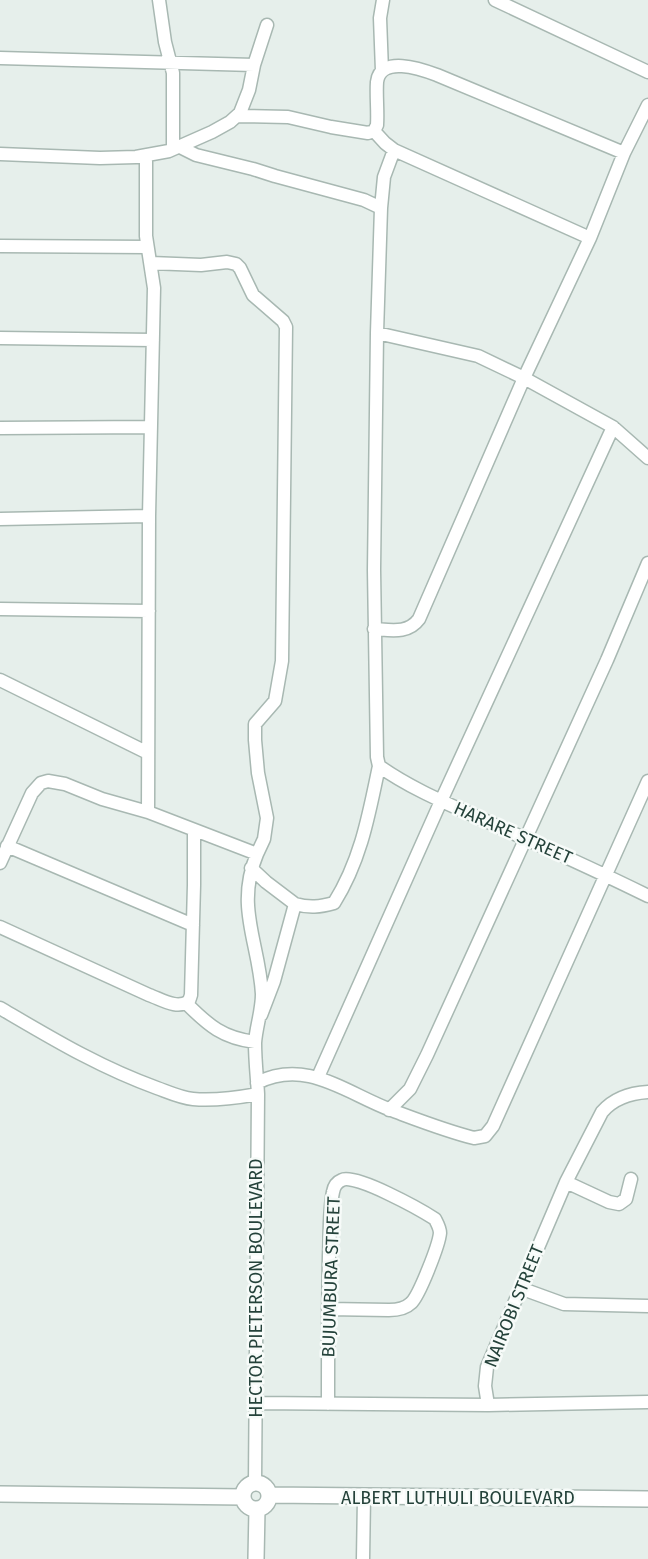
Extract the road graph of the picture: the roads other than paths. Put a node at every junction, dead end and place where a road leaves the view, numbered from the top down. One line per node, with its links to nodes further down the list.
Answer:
1 (159, 0): 6 (street)
2 (383, 0): 8 (street)
3 (495, 0): 9 (street)
4 (267, 25): 7 (street)
5 (0, 58): 6 (street)
6 (170, 62): 7 (street); 13 (street)
7 (254, 65): 11 (street)
8 (382, 71): 12 (street); 15 (street)
9 (648, 72)
10 (648, 106): 15 (street)
11 (238, 116): 12 (street); 13 (street)
12 (374, 130): 14 (street)
13 (176, 148): 17 (street); 18 (street)
14 (394, 150): 18 (street); 19 (street)
15 (624, 153): 19 (street)
16 (0, 154): 17 (street)
17 (146, 156): 21 (street)
18 (381, 208): 23 (street)
19 (590, 238): 26 (street)
20 (0, 246): 21 (street)
21 (147, 247): 22 (street)
22 (151, 263): 25 (street); 46 (street)
23 (377, 333): 26 (street); 36 (street)
24 (0, 338): 25 (street)
25 (153, 340): 27 (street)
26 (524, 378): 28 (street); 36 (street)
27 (151, 426): 29 (street); 31 (street)
28 (613, 427): 30 (street); 41 (street)
29 (0, 428)
30 (648, 458)
31 (149, 516): 32 (street); 35 (street)
32 (0, 519)
33 (648, 563): 44 (street)
34 (0, 609): 35 (street)
35 (149, 611): 38 (street)
36 (374, 629): 39 (street)
37 (0, 680): 38 (street)
38 (148, 753): 42 (street)
39 (380, 766): 41 (street, HARARE STREET); 51 (street)
40 (648, 782): 49 (street)
41 (441, 801): 44 (street, HARARE STREET); 58 (street)
42 (148, 812): 43 (street); 45 (street)
43 (194, 830): 46 (street); 52 (street)
44 (526, 839): 49 (street, HARARE STREET); 61 (street)
45 (8, 846): 47 (street); 52 (street)
46 (256, 854): 48 (street)
47 (0, 863)
48 (251, 868): 51 (street); 56 (street)
49 (605, 875): 50 (street, HARARE STREET); 61 (street)
50 (648, 896)
51 (295, 904): 56 (street)
52 (193, 925): 54 (street)
53 (0, 927): 54 (street)
54 (186, 1004): 57 (street)
55 (0, 1008): 59 (street)
56 (261, 1015): 57 (street, HECTOR PIETERSON BOULEVARD)
57 (255, 1042): 59 (street, HECTOR PIETERSON BOULEVARD)
58 (318, 1077): 59 (street); 61 (street)
59 (258, 1088): 68 (street, HECTOR PIETERSON BOULEVARD)
60 (648, 1092): 63 (street, NAIROBI STREET)
61 (390, 1110)
62 (631, 1179): 63 (street)
63 (566, 1182): 64 (street, NAIROBI STREET)
64 (520, 1288): 65 (street); 70 (street, NAIROBI STREET)
65 (648, 1306)
66 (328, 1309): 66 (street, BUJUMBURA STREET); 69 (street, BUJUMBURA STREET)
67 (648, 1402): 70 (street)
68 (255, 1403): 69 (street); 71 (street, HECTOR PIETERSON BOULEVARD)
69 (328, 1404): 70 (street)
70 (488, 1405)
71 (255, 1483): 73 (street); 74 (street)
72 (0, 1494): 74 (street)
73 (269, 1495): 75 (street, ALBERT LUTHULI BOULEVARD); 77 (street)
74 (242, 1497): 77 (street)
75 (364, 1497): 76 (street, ALBERT LUTHULI BOULEVARD); 79 (street)
76 (648, 1499)
77 (256, 1509): 78 (street)
78 (256, 1559)
79 (363, 1559)

